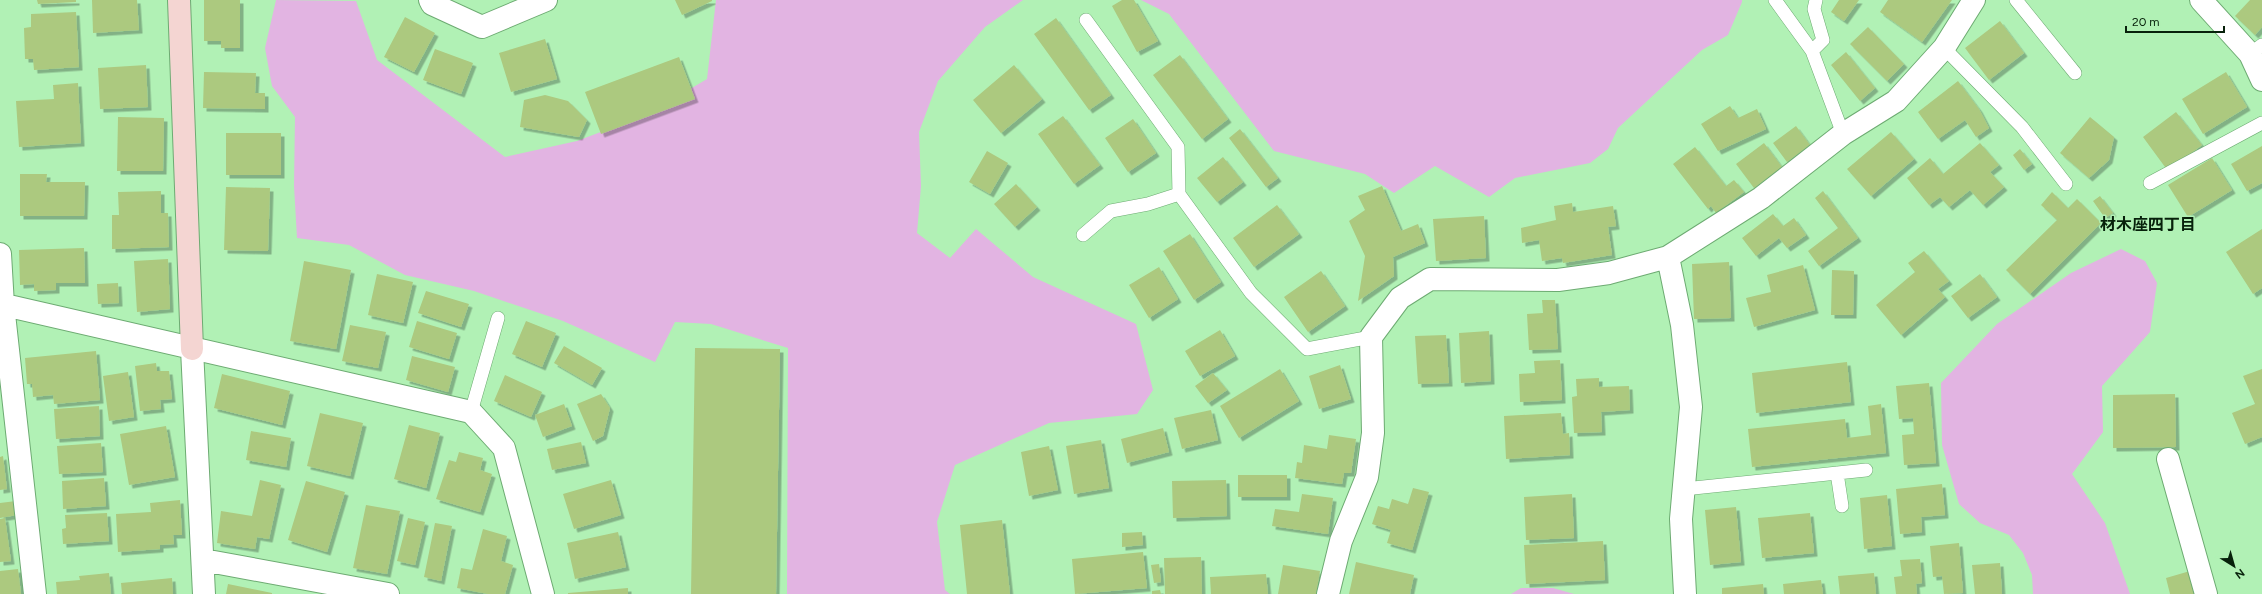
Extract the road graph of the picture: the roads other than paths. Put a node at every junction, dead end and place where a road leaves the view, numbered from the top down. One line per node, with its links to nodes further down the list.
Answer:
1 (180, 0): 26 (street)
2 (430, 0): 3 (street)
3 (546, 0)
4 (1775, 0): 12 (lane)
5 (1816, 0): 12 (lane)
6 (1974, 0): 10 (street)
7 (2016, 0): 13 (lane)
8 (2201, 0): 11 (street)
9 (1086, 20): 19 (lane)
10 (1944, 48): 16 (street); 18 (lane)
11 (2256, 50): 14 (street)
12 (1812, 51): 16 (lane)
13 (2075, 73)
14 (2262, 80)
15 (2262, 123): 17 (lane)
16 (1843, 134): 22 (street)
17 (2150, 183)
18 (2066, 184)
19 (1179, 194): 20 (lane); 25 (lane)
20 (1083, 235)
21 (0, 254): 23 (street)
22 (1668, 257): 25 (street); 31 (street)
23 (1, 304): 26 (street); 34 (street)
24 (498, 318): 27 (lane)
25 (1371, 337): 38 (street)
26 (192, 349): 27 (street); 33 (street)
27 (471, 412): 37 (street)
28 (2168, 459): 40 (street)
29 (1866, 470): 30 (lane)
30 (1837, 473): 31 (lane); 32 (lane)
31 (1684, 489): 39 (street)
32 (1842, 506)
33 (203, 560): 35 (street); 36 (street)
34 (34, 594)
35 (204, 594)
36 (388, 594)
37 (543, 594)
38 (1328, 594)
39 (1685, 594)
40 (2206, 594)

